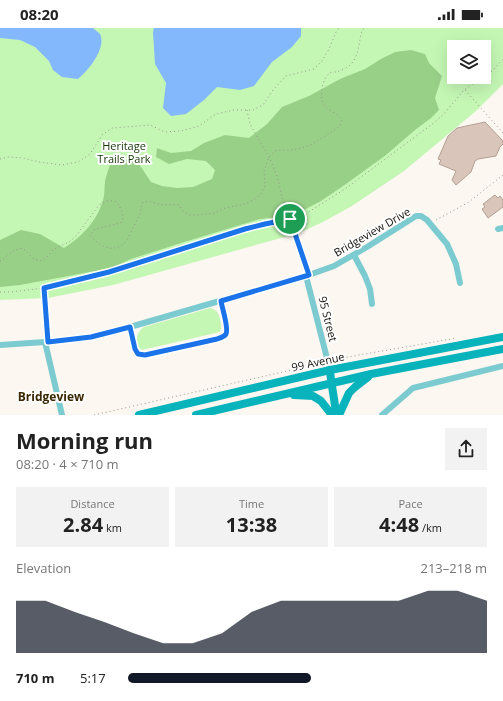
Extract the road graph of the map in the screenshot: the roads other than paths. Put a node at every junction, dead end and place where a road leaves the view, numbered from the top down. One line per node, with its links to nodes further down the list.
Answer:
1 (354, 255): 2 (street, Bridgeview Drive); 3 (street, Bridgeview Drive); 5 (street)
2 (308, 276): 4 (street, Bridgeview Drive); 12 (street, 95 Street)
3 (460, 283)
4 (221, 301): 6 (street, Bridgeview Drive); 6 (street)
5 (372, 304)
6 (130, 327): 8 (street, Bridgeview Drive)
7 (503, 337): 12 (main road, 99 Avenue)
8 (47, 342): 9 (street, Bridgeview Drive); 16 (street)
9 (0, 345)
10 (503, 349): 13 (main road)
11 (503, 366): 21 (street)
12 (330, 370): 14 (main road, 95 Street); 17 (main road, 99 Avenue)
13 (371, 374): 14 (main road); 20 (main road)
14 (331, 384): 15 (main road); 20 (main road, 95 Street)
15 (285, 394): 18 (main road); 19 (main road)
16 (62, 415)
17 (139, 415)
18 (196, 415)
19 (332, 415)
20 (338, 415)
21 (382, 415)

